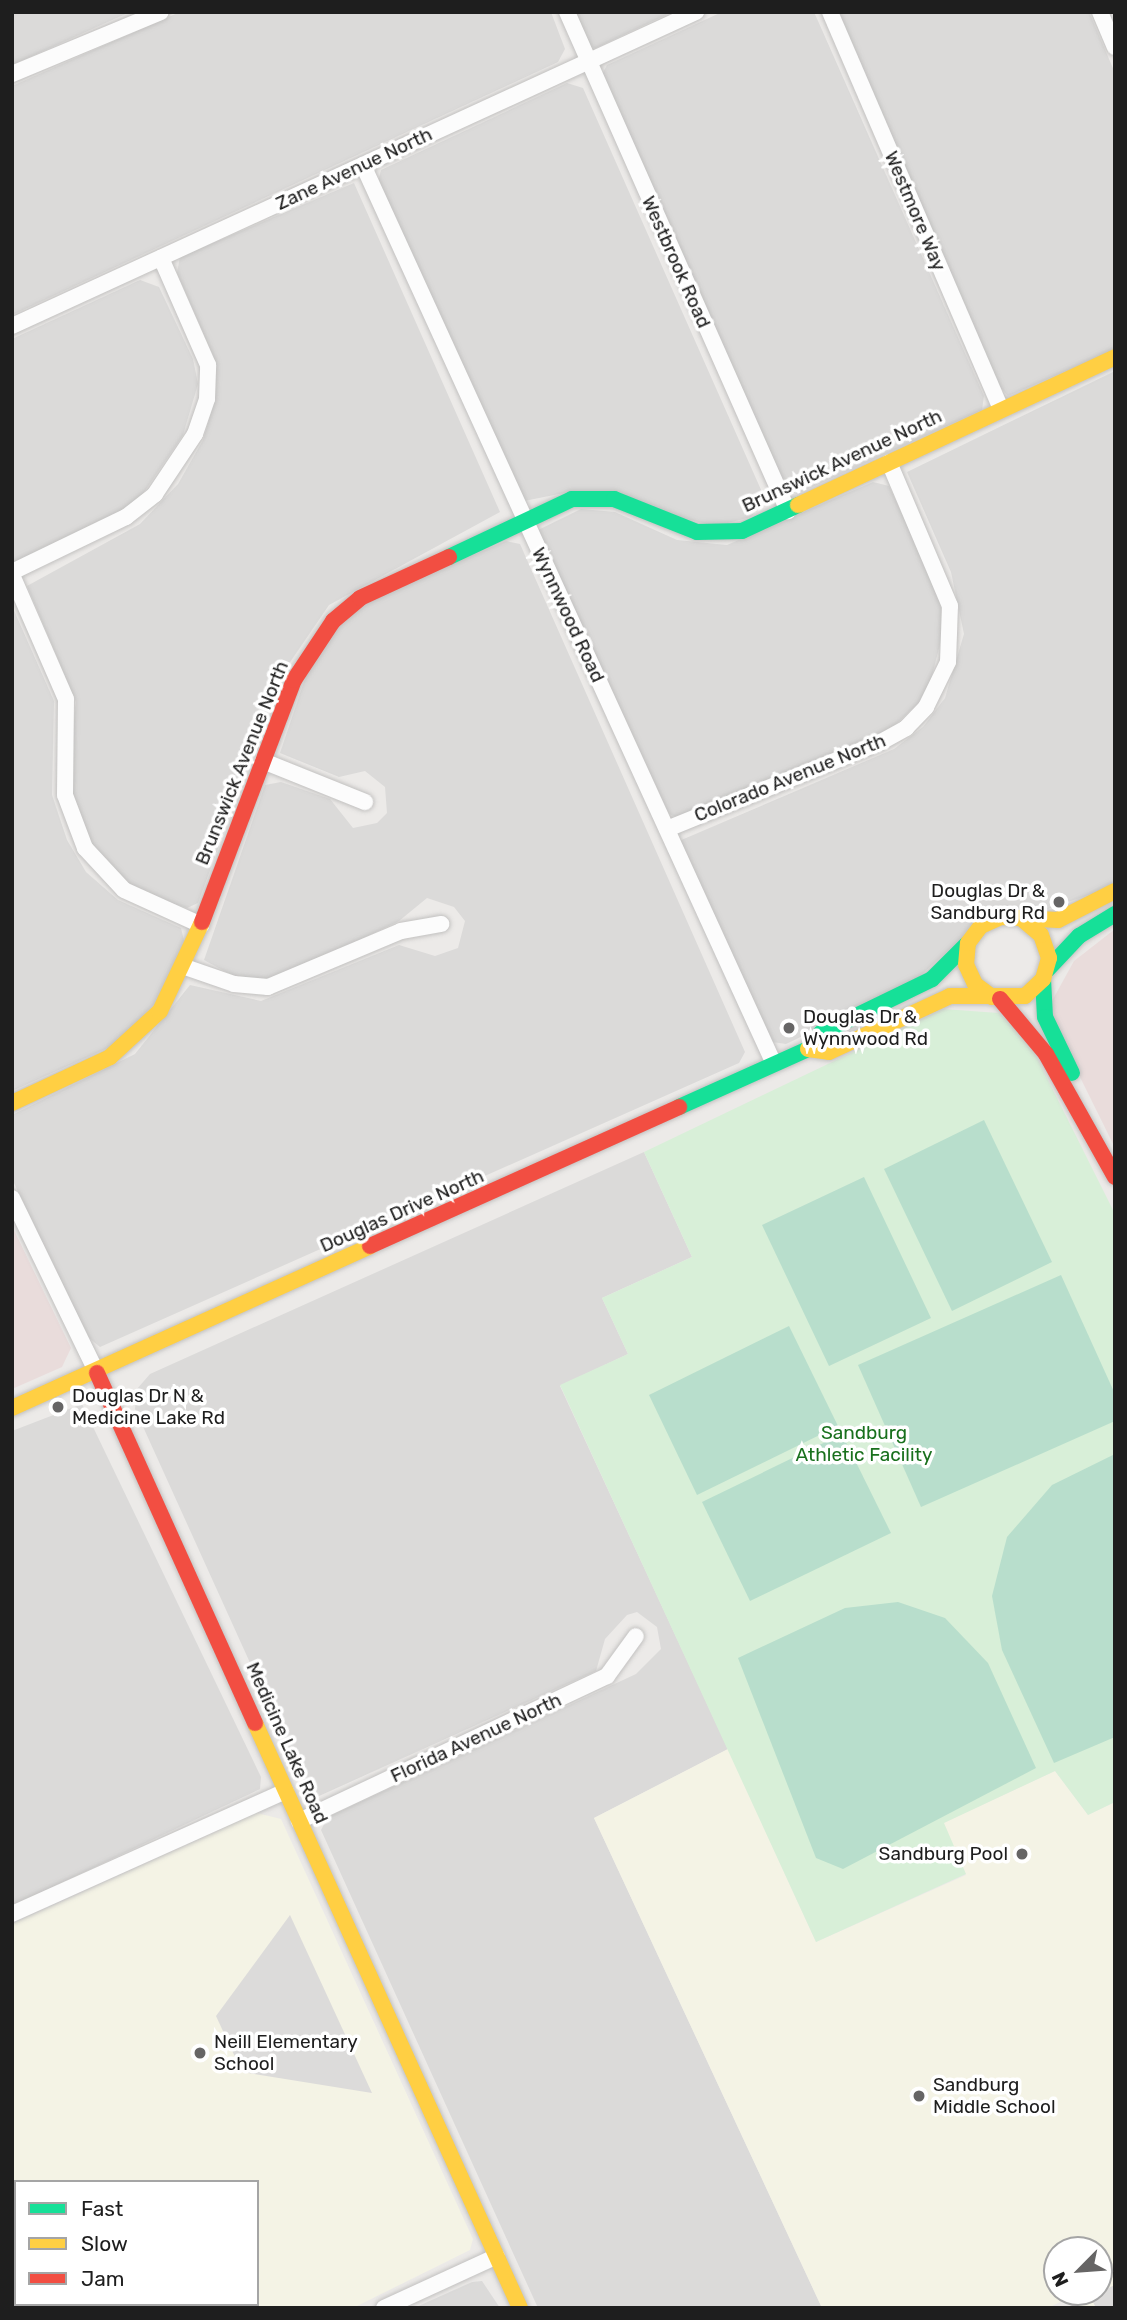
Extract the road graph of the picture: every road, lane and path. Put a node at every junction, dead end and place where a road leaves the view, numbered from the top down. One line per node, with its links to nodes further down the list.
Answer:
1 (160, 12): 8 (street)
2 (567, 12): 7 (street, Westbrook Road)
3 (696, 12): 7 (street, Zane Avenue North)
4 (830, 12): 13 (street, Westmore Way)
5 (1100, 12): 6 (street)
6 (1115, 47)
7 (586, 63): 9 (street, Zane Avenue North); 15 (street, Westbrook Road)
8 (12, 74)
9 (363, 165): 10 (street, Zane Avenue North); 16 (street, Wynnwood Road)
10 (161, 258): 11 (street, Zane Avenue North); 17 (street)
11 (12, 326)
12 (1115, 357): 13 (street, Brunswick Avenue North)
13 (1000, 410): 14 (street, Brunswick Avenue North)
14 (889, 462): 15 (street, Brunswick Avenue North); 20 (street, Colorado Avenue North)
15 (788, 511): 16 (street, Brunswick Avenue North)
16 (524, 518): 18 (street, Brunswick Avenue North); 20 (street, Wynnwood Road)
17 (12, 574): 25 (street)
18 (262, 761): 19 (street); 25 (street, Brunswick Avenue North)
19 (365, 803)
20 (667, 829): 31 (street, Wynnwood Road)
21 (1115, 891): 23 (street, Douglas Drive North)
22 (1115, 914): 28 (street, Douglas Drive North)
23 (1022, 919): 26 (street, Douglas Drive North); 28 (street)
24 (441, 924): 27 (street)
25 (201, 926): 27 (street, Brunswick Avenue North)
26 (968, 943): 29 (street); 30 (street, Douglas Drive North)
27 (185, 967): 32 (street, Brunswick Avenue North)
28 (1045, 974): 29 (street, Douglas Drive North); 33 (street)
29 (996, 998): 30 (street, Douglas Drive North); 33 (street)
30 (808, 1049): 31 (street, Douglas Drive North)
31 (774, 1064): 36 (street, Douglas Drive North)
32 (12, 1102)
33 (1086, 1118): 34 (street)
34 (1115, 1177)
35 (12, 1198): 36 (street, Medicine Lake Road)
36 (97, 1373): 37 (street, Douglas Drive North); 39 (street, Medicine Lake Road)
37 (12, 1408)
38 (636, 1636): 40 (street, Florida Avenue North)
39 (286, 1791): 40 (street, Medicine Lake Road); 41 (street)
40 (299, 1821): 42 (street, Medicine Lake Road)
41 (12, 1914)
42 (497, 2256): 43 (street); 44 (street, Medicine Lake Road)
43 (384, 2308)
44 (520, 2308)

